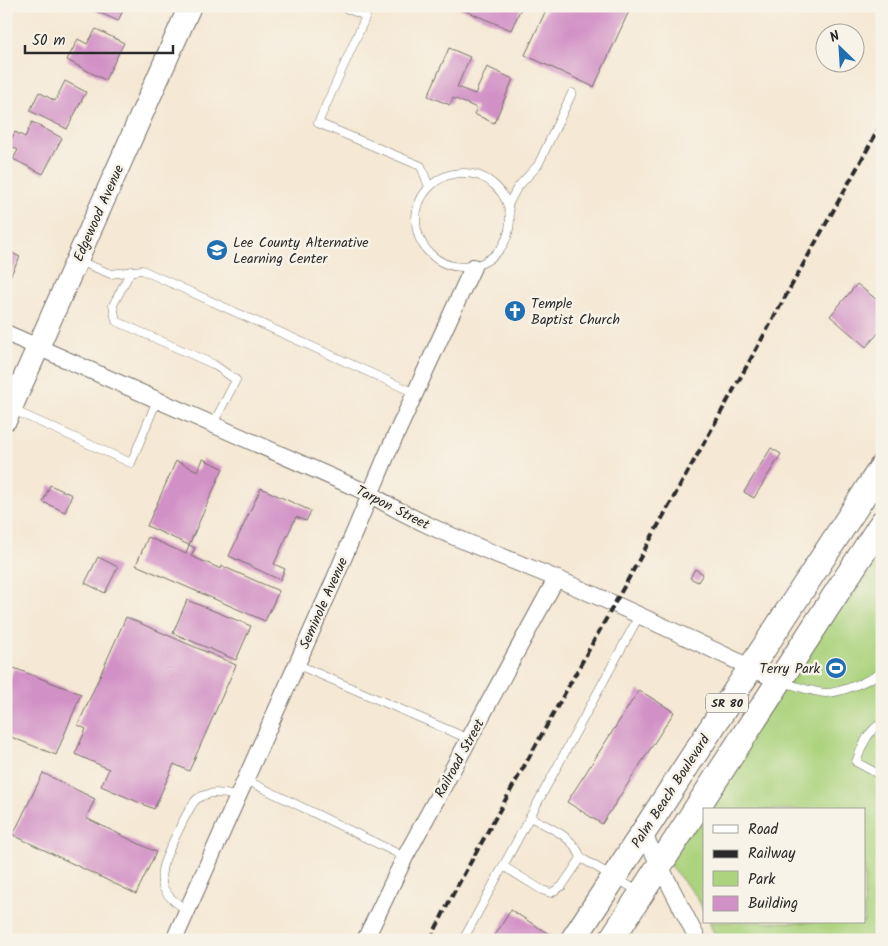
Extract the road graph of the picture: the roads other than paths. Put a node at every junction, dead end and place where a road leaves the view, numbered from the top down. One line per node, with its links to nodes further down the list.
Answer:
1 (190, 6): 6 (street, Edgewood Avenue)
2 (340, 6): 4 (lane)
3 (572, 93): 5 (lane)
4 (428, 187): 5 (lane); 7 (lane)
5 (508, 205): 7 (lane)
6 (77, 260): 8 (lane); 10 (street, Edgewood Avenue)
7 (473, 267): 11 (street, Seminole Avenue)
8 (130, 271): 11 (lane); 14 (lane)
9 (6, 334): 10 (street, Tarpon Street)
10 (38, 347): 12 (street, Tarpon Street); 13 (street, Edgewood Avenue)
11 (415, 393): 16 (street, Seminole Avenue)
12 (157, 400): 13 (lane); 14 (street, Tarpon Street)
13 (8, 414)
14 (213, 424): 16 (street, Tarpon Street)
15 (882, 467): 21 (main road, Palm Beach Boulevard / SR 80)
16 (370, 494): 18 (street, Tarpon Street); 20 (street, Seminole Avenue)
17 (881, 528): 23 (main road, SR 80)
18 (556, 579): 19 (street, Tarpon Street); 25 (street, Railroad Street)
19 (639, 616): 21 (street, Tarpon Street); 29 (lane)
20 (296, 664): 25 (lane); 27 (street, Seminole Avenue)
21 (750, 668): 23 (street, Tarpon Street); 30 (main road, Palm Beach Boulevard / SR 80)
22 (882, 672): 23 (lane)
23 (779, 681): 33 (main road, SR 80)
24 (882, 723): 26 (lane)
25 (469, 739): 31 (street, Railroad Street)
26 (882, 776)
27 (246, 780): 28 (street, Seminole Avenue); 31 (lane)
28 (238, 797): 37 (street, Seminole Avenue); 37 (lane)
29 (530, 816): 32 (lane); 34 (lane)
30 (643, 833): 33 (street); 35 (main road, Palm Beach Boulevard / SR 80)
31 (405, 858): 39 (street, Railroad Street)
32 (581, 858): 34 (lane); 35 (lane)
33 (659, 865): 36 (main road, SR 80); 43 (street)
34 (504, 866): 40 (lane)
35 (614, 876): 36 (lane); 41 (main road, Palm Beach Boulevard / SR 80)
36 (641, 892): 42 (main road, SR 80)
37 (188, 911): 38 (street, Seminole Avenue)
38 (174, 940)
39 (365, 940)
40 (463, 940)
41 (572, 940)
42 (611, 940)
43 (698, 940)

